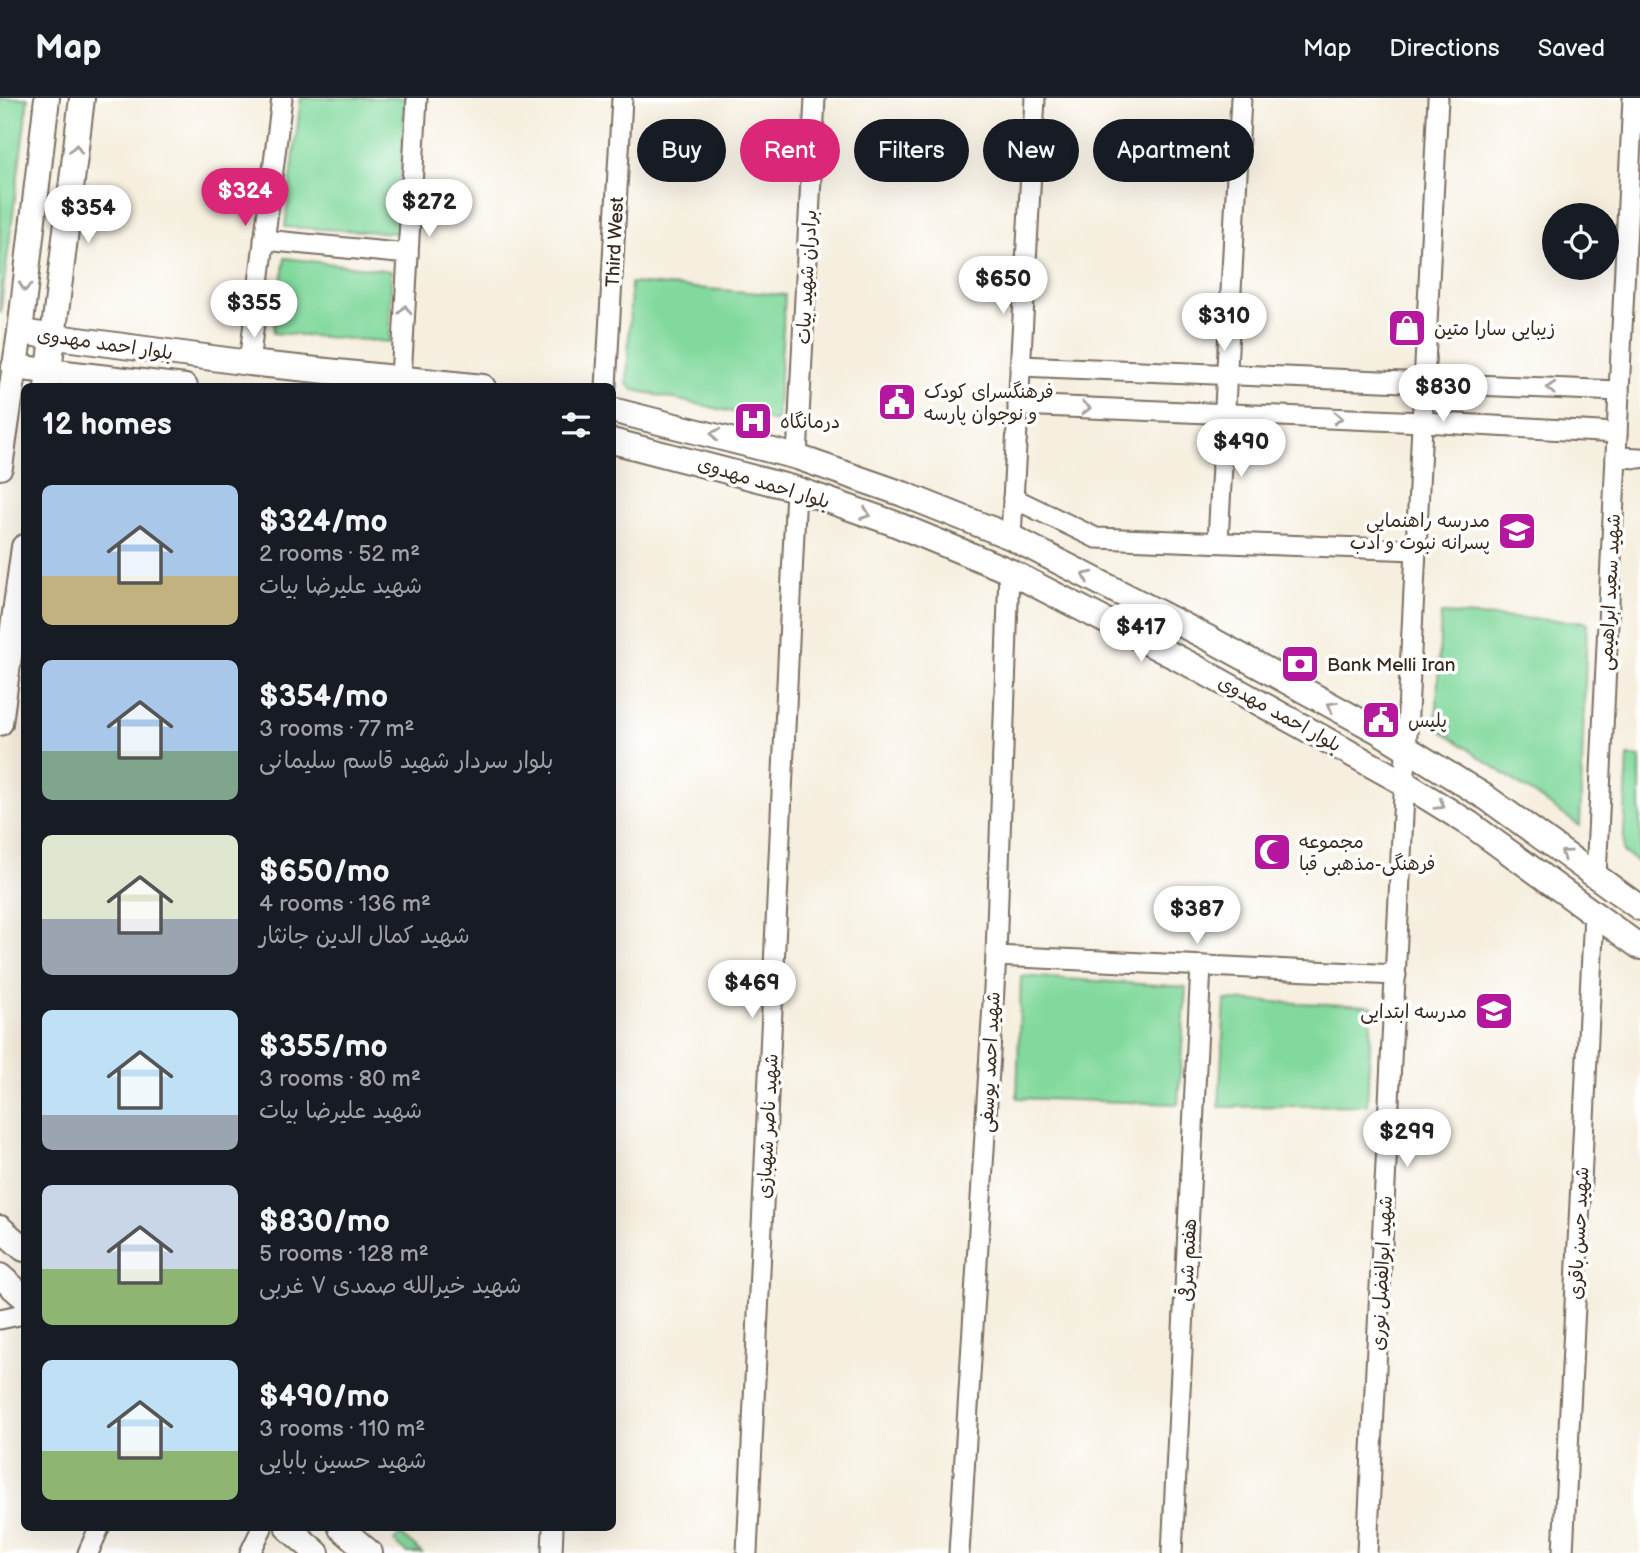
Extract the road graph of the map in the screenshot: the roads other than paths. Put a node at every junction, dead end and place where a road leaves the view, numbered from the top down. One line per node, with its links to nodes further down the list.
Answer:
1 (47, 98): 13 (main road, one-way to 13)
2 (82, 98): 14 (main road, one-way to 2)
3 (282, 98): 11 (street)
4 (417, 98): 12 (street)
5 (622, 98): 24 (street, Third West)
6 (816, 98): 33 (street, برادران شهید بیات)
7 (1035, 98): 16 (street)
8 (1241, 98): 18 (street)
9 (1438, 98): 21 (street, شهید ابوالفضل نوری)
10 (1633, 98): 25 (street, شهید سعید ابراهیمی)
11 (264, 240): 12 (street); 15 (street)
12 (408, 254): 19 (street, one-way to 12)
13 (20, 332): 14 (main road, بلوار احمد مهدوی); 17 (main road)
14 (54, 337): 15 (main road, بلوار احمد مهدوی); 20 (main road)
15 (248, 363): 19 (main road, بلوار احمد مهدوی)
16 (1020, 366): 18 (street); 26 (street)
17 (14, 367): 20 (main road, بلوار احمد مهدوی); 31 (main road)
18 (1227, 373): 21 (street); 28 (street)
19 (401, 378): 23 (main road, بلوار احمد مهدوی)
20 (48, 379): 22 (main road, بلوار احمد مهدوی)
21 (1425, 381): 25 (street, one-way to 21); 29 (street, شهید ابوالفضل نوری)
22 (116, 383)
23 (447, 383)
24 (606, 383)
25 (1619, 391): 30 (street, شهید سعید ابراهیمی)
26 (1018, 405): 28 (street, one-way to 28); 38 (street)
27 (616, 411): 33 (main road, بلوار احمد مهدوی, one-way to 27)
28 (1225, 414): 29 (street, one-way to 29); 40 (street)
29 (1423, 422): 30 (street); 41 (street, شهید ابوالفضل نوری)
30 (1617, 433): 34 (street, شهید سعید ابراهیمی)
31 (2, 434): 36 (main road)
32 (616, 442): 37 (main road, بلوار احمد مهدوی)
33 (797, 457): 39 (main road, بلوار احمد مهدوی)
34 (1616, 457): 35 (street); 47 (street, شهید سعید ابراهیمی)
35 (1640, 458)
36 (0, 467)
37 (796, 489): 43 (main road, بلوار احمد مهدوی, one-way to 43); 66 (street, شهید ناصر شهبازی)
38 (1013, 498): 39 (street); 40 (street)
39 (1011, 537): 43 (main road); 45 (main road, بلوار احمد مهدوی, one-way to 39)
40 (1218, 542): 41 (street)
41 (1416, 550): 45 (street, شهید ابوالفضل نوری)
42 (21, 569): 44 (main road)
43 (1009, 571): 46 (main road, بلوار احمد مهدوی); 51 (street, شهید احمد یوسفی)
44 (0, 723)
45 (1406, 748): 46 (street, شهید ابوالفضل نوری); 47 (main road, بلوار احمد مهدوی, one-way to 45)
46 (1404, 783): 49 (main road, بلوار احمد مهدوی, one-way to 49); 53 (street, شهید ابوالفضل نوری)
47 (1596, 876): 48 (main road, بلوار احمد مهدوی)
48 (1640, 908)
49 (1594, 913): 50 (main road, بلوار احمد مهدوی); 70 (street, شهید حسن باقری)
50 (1640, 947)
51 (996, 956): 52 (street); 67 (street, شهید احمد یوسفی)
52 (1202, 966): 53 (street); 68 (street, هفتم شرقی)
53 (1396, 975): 69 (street, شهید ابوالفضل نوری)
54 (0, 1228): 55 (main road)
55 (21, 1246)
56 (21, 1315): 57 (street)
57 (0, 1319)
58 (98, 1531): 62 (street)
59 (261, 1531): 63 (street)
60 (291, 1531): 64 (main road)
61 (553, 1531): 65 (street)
62 (88, 1553)
63 (250, 1553)
64 (317, 1553)
65 (552, 1553)
66 (747, 1553)
67 (959, 1553)
68 (1172, 1553)
69 (1367, 1553)
70 (1563, 1553)

